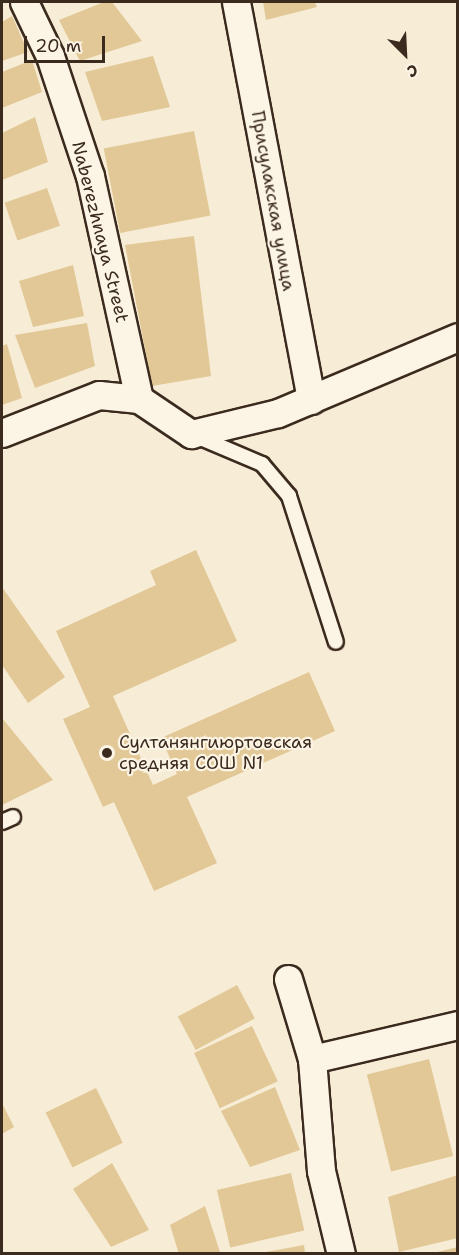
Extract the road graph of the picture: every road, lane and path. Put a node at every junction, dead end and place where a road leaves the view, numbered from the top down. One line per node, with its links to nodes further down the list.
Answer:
1 (24, 2): 4 (street, Naberezhnaya Street)
2 (236, 2): 5 (street, Присулакская улица)
3 (458, 337): 5 (street)
4 (139, 399): 6 (street); 7 (street)
5 (311, 400): 7 (street)
6 (2, 433)
7 (191, 434): 8 (lane)
8 (336, 642)
9 (288, 979): 11 (street)
10 (458, 1025): 11 (street)
11 (312, 1059): 12 (street)
12 (341, 1254)

